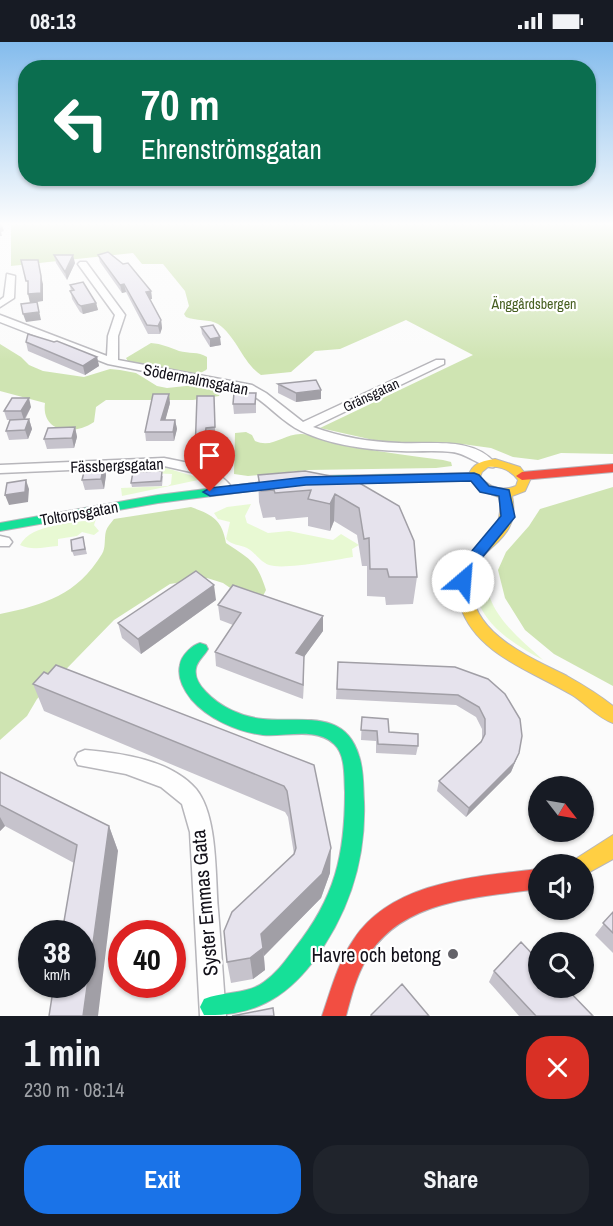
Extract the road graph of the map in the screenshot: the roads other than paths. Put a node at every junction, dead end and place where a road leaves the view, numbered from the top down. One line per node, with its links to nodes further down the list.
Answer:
1 (88, 270): 5 (street)
2 (10, 276): 3 (street)
3 (0, 304)
4 (0, 318): 5 (street, Södermalmsgatan)
5 (112, 362): 7 (street, Södermalmsgatan)
6 (440, 362): 7 (street, Gränsgatan)
7 (303, 427): 8 (street, Södermalmsgatan)
8 (489, 464): 11 (street); 12 (street)
9 (613, 468): 11 (street)
10 (0, 469): 13 (street, Fässbergsgatan)
11 (522, 476): 14 (street)
12 (474, 477): 13 (street, Toltorpsgatan); 14 (street)
13 (226, 489): 15 (street, Toltorpsgatan)
14 (505, 493): 17 (street)
15 (1, 537)
16 (200, 649): 22 (street)
17 (613, 716)
18 (85, 759): 22 (street, Syster Emmas Gata)
19 (613, 845): 20 (street)
20 (594, 859)
21 (528, 881): 23 (street)
22 (212, 1011)
23 (334, 1016)

